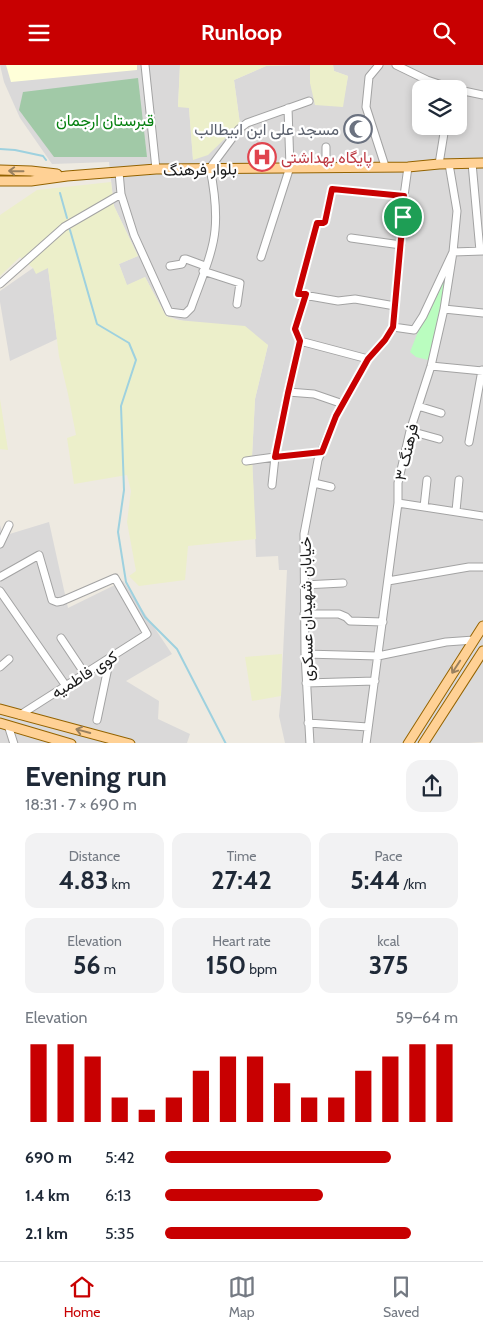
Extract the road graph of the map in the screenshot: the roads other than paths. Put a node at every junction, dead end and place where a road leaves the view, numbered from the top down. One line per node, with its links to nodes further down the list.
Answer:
1 (145, 65): 20 (street)
2 (379, 65): 15 (street)
3 (396, 65): 4 (street)
4 (425, 80)
5 (467, 92): 6 (street)
6 (483, 95)
7 (309, 101): 8 (street)
8 (288, 108): 16 (street); 19 (street)
9 (444, 135): 13 (street)
10 (326, 147): 17 (street)
11 (472, 163): 12 (main road, بلوار فرهنگ); 14 (main road, بلوار فرهنگ); 29 (street)
12 (483, 163)
13 (439, 164): 14 (main road, بلوار فرهنگ); 18 (main road, بلوار فرهنگ)
14 (449, 164): 30 (street, فرهنگ ۳)
15 (385, 166): 17 (main road, بلوار فرهنگ); 18 (main road, بلوار فرهنگ)
16 (290, 167): 17 (main road, بلوار فرهنگ); 19 (main road, بلوار فرهنگ); 31 (street)
17 (326, 167)
18 (408, 167): 26 (street)
19 (210, 168): 20 (main road, بلوار فرهنگ); 33 (street)
20 (156, 169): 22 (main road, بلوار فرهنگ)
21 (0, 170): 23 (main road, بلوار فرهنگ, one-way to 21)
22 (119, 172): 23 (main road, بلوار فرهنگ); 25 (street)
23 (67, 175): 24 (main road, بلوار فرهنگ)
24 (0, 181)
25 (121, 194): 33 (street); 34 (street)
26 (404, 196): 28 (street); 35 (street)
27 (351, 238): 28 (street)
28 (401, 245): 37 (street)
29 (481, 251): 30 (street)
30 (453, 252): 38 (street, فرهنگ ۳); 40 (street)
31 (261, 257)
32 (170, 265): 33 (street)
33 (204, 268): 36 (street)
34 (0, 284)
35 (306, 294): 37 (street); 41 (street)
36 (237, 304)
37 (395, 306): 40 (street)
38 (444, 309): 39 (street); 43 (street, فرهنگ ۳)
39 (483, 313)
40 (393, 327): 42 (street, خیابان شهیدان عسکری)
41 (300, 341): 42 (street); 45 (street)
42 (368, 359): 46 (street, خیابان شهیدان عسکری)
43 (431, 366): 44 (street); 47 (street, فرهنگ ۳)
44 (482, 370): 51 (street)
45 (288, 393): 46 (street); 53 (street)
46 (343, 404): 52 (street, خیابان شهیدان عسکری)
47 (418, 406): 48 (street); 49 (street, فرهنگ ۳)
48 (441, 413)
49 (410, 431): 50 (street); 60 (street, فرهنگ ۳)
50 (439, 439)
51 (469, 442)
52 (322, 452): 53 (street); 57 (street, خیابان شهیدان عسکری)
53 (275, 457): 54 (street); 58 (street)
54 (246, 461)
55 (427, 479): 61 (street)
56 (459, 480): 62 (street)
57 (314, 483): 59 (street); 70 (street, خیابان شهیدان عسکری)
58 (272, 485)
59 (331, 487)
60 (398, 503): 61 (street); 68 (street, فرهنگ ۳)
61 (424, 507): 62 (street)
62 (456, 511): 63 (street)
63 (483, 516)
64 (9, 525): 65 (street)
65 (0, 544)
66 (483, 567): 68 (street)
67 (0, 577): 80 (street, کوی فاطمیه)
68 (388, 581): 73 (street, فرهنگ ۳)
69 (343, 583): 70 (street)
70 (304, 585): 72 (street, خیابان شهیدان عسکری)
71 (0, 591): 86 (street)
72 (304, 614): 73 (street); 78 (street, خیابان شهیدان عسکری)
73 (383, 622): 79 (street, فرهنگ ۳)
74 (483, 626): 76 (main road)
75 (61, 638): 83 (street)
76 (474, 639): 79 (street); 100 (main road, one-way to 100)
77 (483, 651): 101 (main road)
78 (305, 655): 79 (street); 85 (street, خیابان شهیدان عسکری)
79 (378, 656): 84 (street, فرهنگ ۳)
80 (110, 658): 83 (street, کوی فاطمیه); 89 (street)
81 (9, 659): 82 (street)
82 (0, 667)
83 (85, 674): 86 (street, کوی فاطمیه)
84 (375, 681): 85 (street); 92 (street, فرهنگ ۳)
85 (306, 683): 90 (street, خیابان شهیدان عسکری)
86 (66, 686): 88 (street, کوی فاطمیه)
87 (2, 710): 88 (main road); 91 (main road)
88 (20, 715): 97 (main road, one-way to 88)
89 (97, 720)
90 (308, 723): 92 (street); 98 (street, خیابان شهیدان عسکری)
91 (3, 724): 93 (main road); 94 (street)
92 (368, 727): 99 (street, فرهنگ ۳)
93 (41, 735): 95 (street); 96 (main road)
94 (14, 743)
95 (51, 743)
96 (71, 743)
97 (130, 743)
98 (310, 743)
99 (366, 743)
100 (410, 743)
101 (423, 743)

